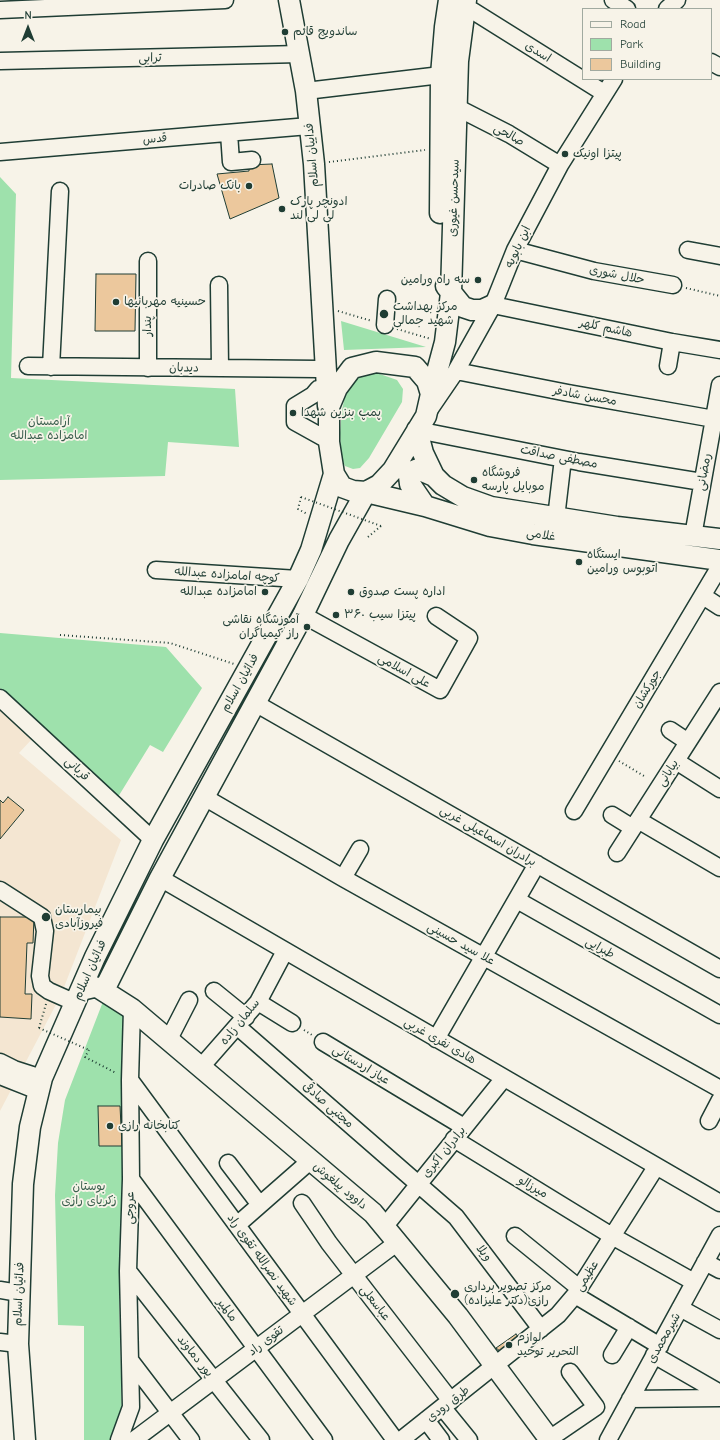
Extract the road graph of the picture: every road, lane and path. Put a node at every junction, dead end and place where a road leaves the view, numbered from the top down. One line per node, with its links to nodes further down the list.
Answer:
1 (225, 0): 9 (street)
2 (289, 0): 10 (main road, فداییان اسلام)
3 (450, 0): 12 (main road, سیدحسن غیوری)
4 (613, 0): 7 (street)
5 (677, 0): 8 (street)
6 (469, 6): 13 (street, اسدی); 18 (main road, سیدحسن غیوری)
7 (625, 8)
8 (668, 8)
9 (0, 10)
10 (300, 54): 11 (street, ترابی); 16 (main road, فداییان اسلام)
11 (0, 61)
12 (441, 75): 16 (street); 21 (main road, سیدحسن غیوری)
13 (582, 79)
14 (584, 80): 17 (street, اسدی)
15 (613, 80): 17 (street, ابن بابویه)
16 (306, 91): 19 (main road, فداییان اسلام)
17 (604, 93): 25 (street, ابن بابویه)
18 (456, 106): 25 (street, صالحی); 34 (main road, سیدحسن غیوری)
19 (309, 126): 20 (street, قدس); 24 (main road, فداییان اسلام)
20 (229, 133): 22 (street, قدس); 23 (street)
21 (440, 148): 24 (path); 31 (main road, سیدحسن غیوری)
22 (0, 152)
23 (252, 160)
24 (314, 164): 40 (main road, فداییان اسلام)
25 (560, 165): 27 (street, ابن بابویه)
26 (60, 191): 43 (street)
27 (515, 250): 33 (street, حلال شوری); 37 (street, ابن بابویه)
28 (688, 250): 29 (street)
29 (720, 256)
30 (148, 261): 45 (street, پندار)
31 (439, 277): 34 (main road); 47 (main road, سیدحسن غیوری)
32 (219, 285): 46 (street)
33 (673, 285): 35 (path)
34 (451, 292): 37 (main road); 52 (main road, سیدحسن غیوری)
35 (720, 296)
36 (387, 299): 38 (street)
37 (493, 305): 39 (street, هاشم کلهر); 49 (street, ابن بابویه)
38 (385, 325)
39 (672, 342): 41 (street, هاشم کلهر); 44 (street)
40 (325, 348): 48 (street); 53 (main road, فداییان اسلام)
41 (720, 350)
42 (28, 366): 43 (street, دیدبان)
43 (51, 366): 45 (street, دیدبان)
44 (668, 366)
45 (148, 368): 46 (street, دیدبان)
46 (220, 368): 48 (street, دیدبان)
47 (415, 368): 52 (main road); 53 (main road)
48 (318, 369): 51 (street)
49 (456, 371): 54 (street, محسن شادفر); 55 (street, ابن بابویه)
50 (720, 385): 54 (street, رمضانی)
51 (318, 389): 56 (street); 56 (street)
52 (432, 394): 55 (main road)
53 (328, 407): 56 (main road)
54 (714, 419): 60 (street, رمضانی)
55 (422, 423): 59 (main road, غلامی); 60 (street, مصطفی صداقت); 61 (main road)
56 (326, 444): 58 (main road)
57 (562, 467): 64 (street)
58 (334, 474): 61 (main road); 71 (main road, فدائیان اسلام)
59 (434, 476): 62 (main road); 64 (main road, غلامی)
60 (702, 482): 65 (street, رمضانی)
61 (366, 492): 62 (main road, غلامی); 74 (main road, فدائیان اسلام)
62 (425, 506): 68 (main road, غلامی)
63 (298, 509): 66 (path, bridge)
64 (556, 518): 65 (main road, غلامی)
65 (693, 536): 67 (main road, غلامی)
66 (368, 537)
67 (720, 539)
68 (720, 560)
69 (720, 566): 72 (street, جورکشان)
70 (156, 570): 71 (street, کوچه امامزاده عبدالله)
71 (298, 580): 77 (main road, فدائیان اسلام)
72 (703, 596): 73 (street); 83 (street, جورکشان)
73 (720, 607)
74 (303, 615): 75 (street, علی اسلامی); 80 (main road, فدائیان اسلام)
75 (436, 616)
76 (60, 635): 77 (path)
77 (249, 668): 91 (main road, فدائیان اسلام)
78 (0, 698): 91 (street, قربانی)
79 (718, 699): 82 (street, بیابانی)
80 (255, 703): 87 (main road, فدائیان اسلام); 94 (street, برادران اسماعیلی غربی)
81 (670, 730): 82 (street)
82 (688, 742): 84 (street, بیابانی)
83 (608, 754): 85 (path); 88 (street, جورکشان)
84 (676, 761): 86 (street); 90 (street, بیابانی)
85 (644, 776)
86 (720, 789)
87 (204, 797): 96 (main road, فدائیان اسلام); 97 (street, علا سید حسینی)
88 (574, 811)
89 (612, 815): 90 (street)
90 (636, 824): 93 (street, بیابانی); 95 (street)
91 (153, 840): 101 (main road, فدائیان اسلام)
92 (360, 849): 97 (street)
93 (617, 853)
94 (537, 864): 99 (street); 104 (street, برادران اسماعیلی غربی)
95 (720, 868)
96 (160, 878): 100 (street, هادی نفری غربی); 103 (main road, فدائیان اسلام)
97 (343, 878): 102 (street, علا سید حسینی)
98 (0, 890): 106 (street)
99 (517, 900): 102 (street); 112 (street, طبرایی)
100 (285, 951): 110 (street, سلمان زاده); 116 (street, هادی نفری غربی)
101 (95, 956): 103 (main road); 108 (main road, فدائیان اسلام)
102 (484, 956): 116 (street); 124 (street, علا سید حسینی)
103 (116, 965): 105 (main road, فدائیان اسلام)
104 (720, 969)
105 (104, 990): 108 (main road); 111 (main road, داوود پیلغوش)
106 (49, 991): 108 (street); 122 (path, bridge)
107 (214, 991): 113 (street, مجتبی صادقی)
108 (78, 996): 123 (main road, فدائیان اسلام)
109 (189, 1000): 115 (street)
110 (258, 1002): 113 (street, سلمان زاده); 114 (street)
111 (132, 1009): 115 (main road, داوود پیلغوش); 122 (street, عروجی)
112 (720, 1015)
113 (242, 1022): 119 (street, سلمان زاده); 132 (street, مجتبی صادقی)
114 (292, 1023): 117 (path, عیاز اردستانی)
115 (169, 1039): 119 (main road, داوود پیلغوش)
116 (436, 1039): 121 (street, هادی نفری غربی)
117 (323, 1042): 127 (street, عیاز اردستانی)
118 (0, 1062): 123 (street)
119 (201, 1067): 128 (main road, داوود پیلغوش)
120 (0, 1076): 123 (street)
121 (504, 1078): 127 (street, برادران اکبری); 130 (street, هادی نفری غربی)
122 (130, 1080): 131 (street, عروجی); 136 (street, شهید نصرالله تقوی راد)
123 (40, 1085): 147 (main road, فدائیان اسلام)
124 (720, 1089)
125 (720, 1100): 126 (street)
126 (709, 1121)
127 (459, 1133): 132 (street, برادران اکبری); 140 (street, میرزالو)
128 (310, 1161): 135 (street); 137 (main road, داوود پیلغوش)
129 (228, 1163): 135 (street)
130 (656, 1166): 134 (street, هادی نفری غربی); 140 (street, عظیمی)
131 (130, 1179): 144 (street, عروجی); 155 (street, مالمیر)
132 (418, 1184): 137 (street, برادران اکبری); 152 (street, ویلا)
133 (302, 1203): 145 (street, عباسعلی)
134 (720, 1204)
135 (260, 1205): 136 (street)
136 (237, 1225): 150 (street, شهید نصرالله تقوی راد)
137 (385, 1226): 141 (main road, داوود پیلغوش)
138 (720, 1235): 142 (street, شیرمحمدی)
139 (515, 1236): 148 (street)
140 (612, 1236): 146 (street, میرزالو); 148 (street, عظیمی)
141 (398, 1242): 145 (street, تقوی راد); 159 (main road, داوود پیلغوش)
142 (705, 1262): 143 (street); 146 (street, شیرمحمدی)
143 (720, 1270)
144 (128, 1271): 158 (street, عروجی); 161 (street, پور دماوند)
145 (354, 1275): 150 (street, تقوی راد); 165 (street, عباسعلی)
146 (694, 1282): 149 (street, شیرمحمدی)
147 (9, 1291): 154 (main road, فدائیان اسلام)
148 (577, 1292): 151 (street); 152 (street, عظیمی)
149 (680, 1308): 153 (street); 156 (street, شیرمحمدی)
150 (302, 1314): 155 (street, تقوی راد); 175 (street, شهید نصرالله تقوی راد)
151 (628, 1327): 156 (street); 157 (street)
152 (542, 1329): 159 (street, عظیمی)
153 (720, 1330)
154 (9, 1343): 169 (main road, فدائیان اسلام)
155 (256, 1349): 161 (street, تقوی راد); 174 (street, مالمیر)
156 (657, 1350): 162 (street); 164 (street, شیرمحمدی)
157 (612, 1355)
158 (130, 1360): 166 (street); 170 (street, عروجی)
159 (495, 1367): 165 (street, طرق رودی); 168 (main road, داوود پیلغوش)
160 (570, 1372): 168 (street)
161 (214, 1380): 166 (street, تقوی راد); 173 (street, پور دماوند)
162 (720, 1393)
163 (720, 1398): 164 (street)
164 (630, 1399): 178 (street, شیرمحمدی)
165 (447, 1404): 167 (street, طرق رودی); 177 (street, عباسعلی)
166 (170, 1413): 171 (street, تقوی راد); 172 (street)
167 (426, 1420): 175 (street, طرق رودی); 176 (street)
168 (550, 1439)
169 (25, 1440)
170 (119, 1440)
171 (134, 1440)
172 (191, 1440)
173 (261, 1440)
174 (324, 1440)
175 (400, 1440)
176 (441, 1440)
177 (469, 1440)
178 (608, 1440)

